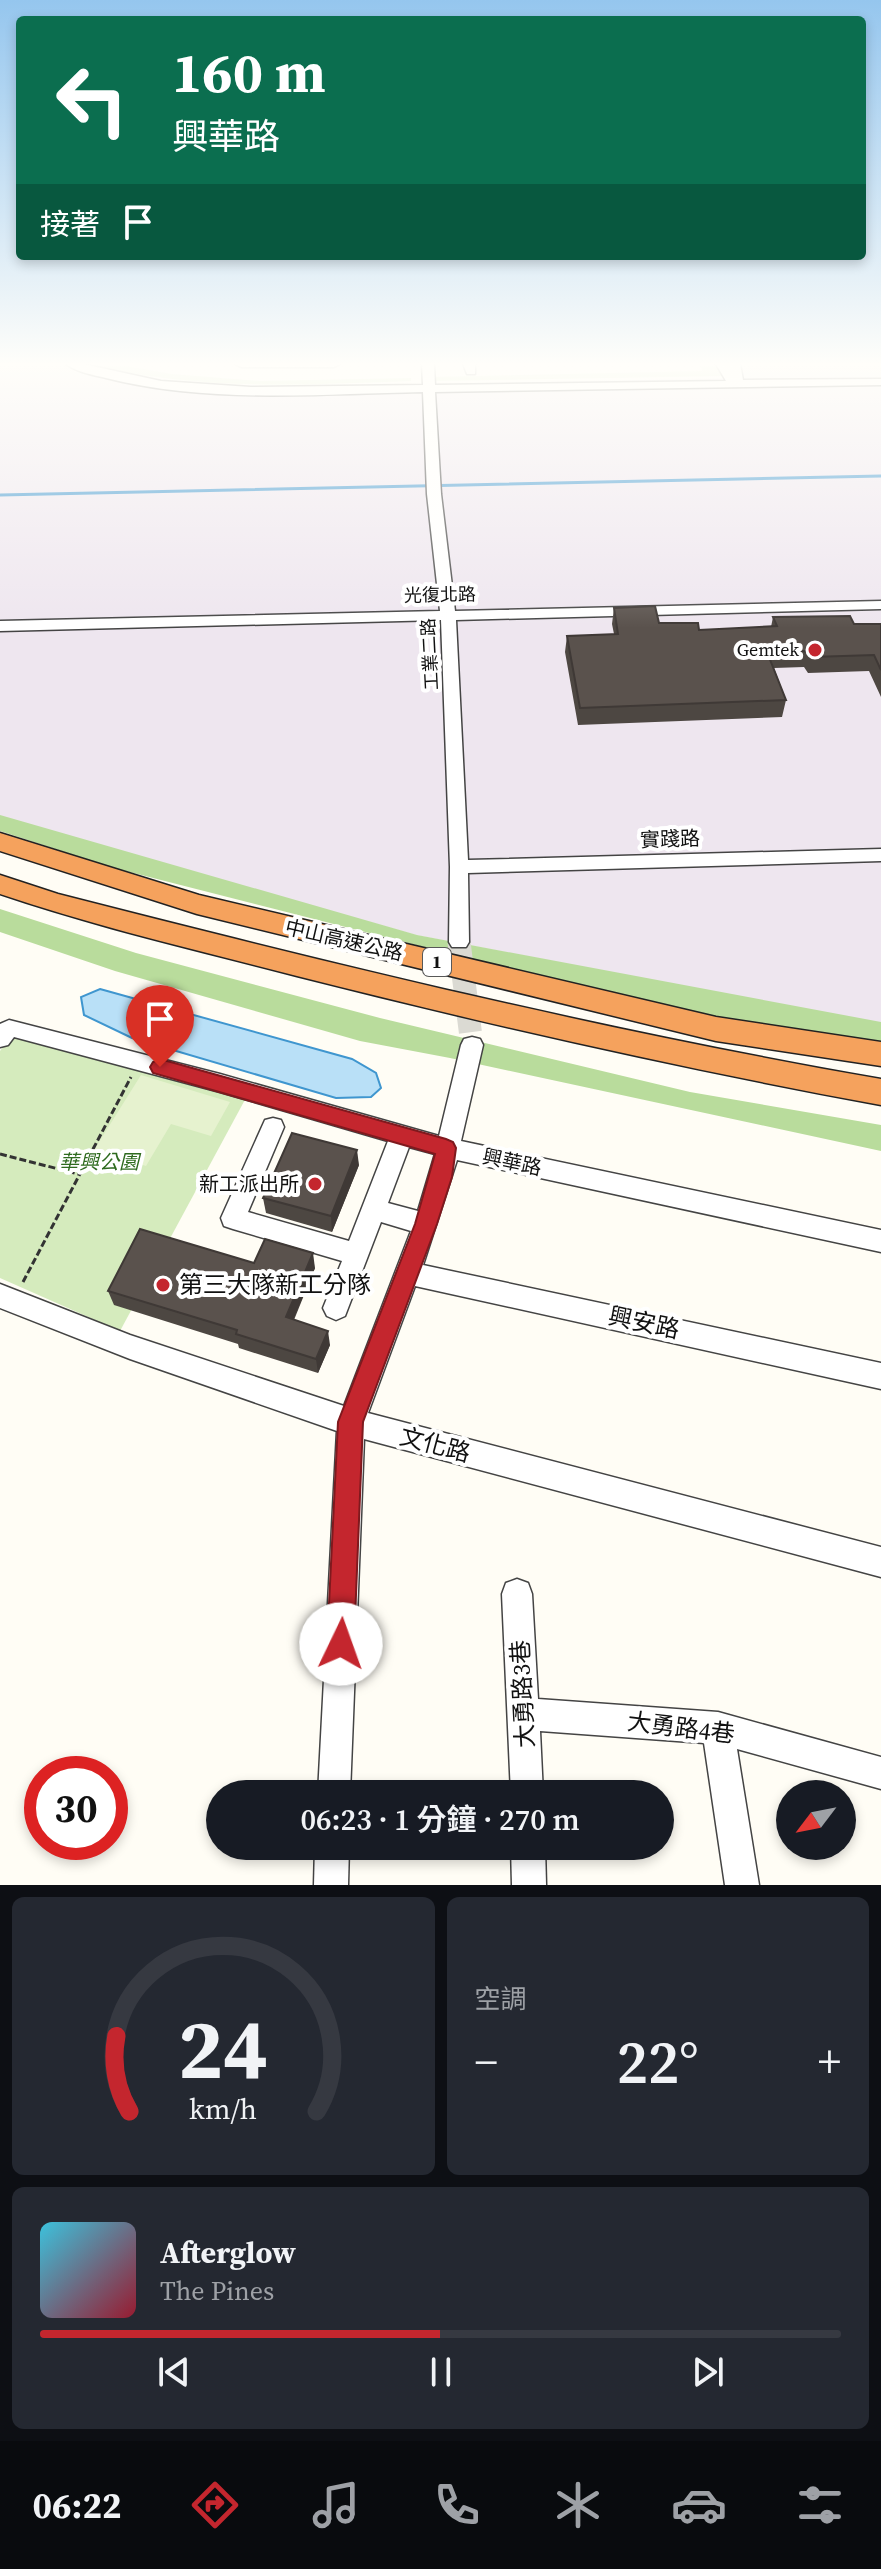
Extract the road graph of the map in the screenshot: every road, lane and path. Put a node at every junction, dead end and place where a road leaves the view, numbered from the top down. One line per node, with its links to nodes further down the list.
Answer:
1 (433, 452): 3 (street, 工業二路)
2 (881, 605): 3 (street, 光復北路)
3 (448, 614): 4 (street, 光復北路); 7 (street, 工業二路)
4 (0, 626)
5 (0, 842): 12 (highway, 中山高速公路 / 1)
6 (881, 855): 7 (street, 實踐路)
7 (459, 867): 9 (street, 工業二路)
8 (0, 884): 14 (highway, 中山高速公路 / 1)
9 (459, 942)
10 (4, 1033): 16 (street, 興華路)
11 (472, 1045): 17 (street)
12 (881, 1054)
13 (135, 1069): 19 (path)
14 (881, 1092)
15 (273, 1127): 23 (street)
16 (402, 1135): 17 (street, 興華路); 20 (street)
17 (446, 1148): 21 (street); 22 (street, 興華路)
18 (0, 1154): 19 (path)
19 (79, 1174): 25 (path)
20 (374, 1210): 21 (street); 23 (street)
21 (426, 1224): 24 (street)
22 (881, 1241)
23 (357, 1254): 26 (street)
24 (406, 1273): 27 (street, 興安路); 28 (street)
25 (9, 1294): 28 (street, 文化路)
26 (336, 1308)
27 (881, 1376)
28 (351, 1422): 29 (street, 文化路); 34 (street)
29 (881, 1562)
30 (517, 1594): 31 (street, 大勇路3巷)
31 (525, 1714): 32 (street, 大勇路4巷); 35 (street, 大勇路3巷)
32 (718, 1728): 33 (street, 大勇路4巷); 40 (street)
33 (881, 1773)
34 (335, 1780)
35 (527, 1780)
36 (332, 1860): 38 (street)
37 (528, 1860): 39 (street)
38 (331, 1885)
39 (529, 1885)
40 (742, 1885)

